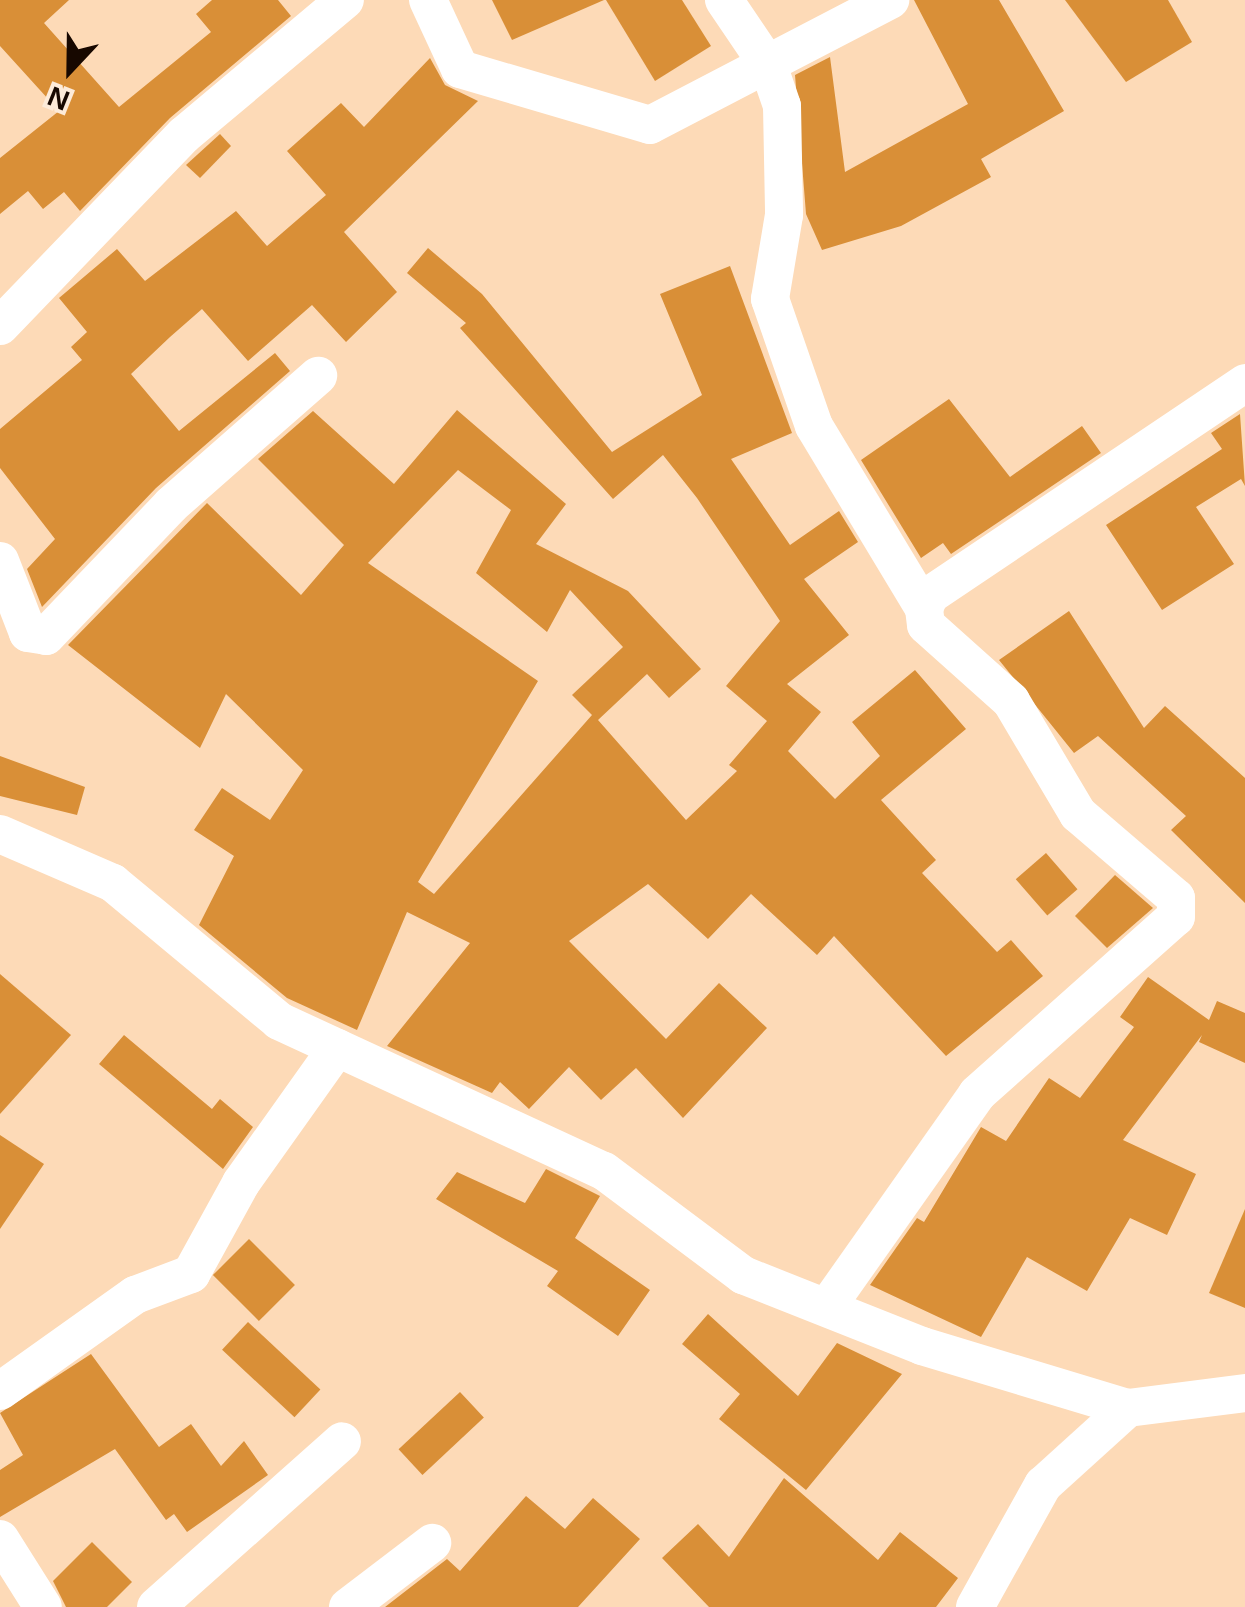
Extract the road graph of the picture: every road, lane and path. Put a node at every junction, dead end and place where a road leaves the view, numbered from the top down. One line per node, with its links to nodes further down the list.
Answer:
1 (345, 0): 6 (street)
2 (428, 0): 5 (street)
3 (724, 0): 5 (street)
4 (890, 0): 5 (street)
5 (768, 65): 10 (street)
6 (0, 326)
7 (318, 376): 9 (street)
8 (1245, 383): 10 (street)
9 (0, 560)
10 (924, 608): 13 (street)
11 (0, 834): 12 (street)
12 (338, 1048): 13 (street); 14 (street)
13 (827, 1307): 16 (street)
14 (0, 1390)
15 (1245, 1393): 16 (street)
16 (1128, 1408): 23 (street)
17 (342, 1441): 21 (street)
18 (0, 1539): 20 (street)
19 (432, 1543): 22 (street)
20 (43, 1607)
21 (156, 1607)
22 (348, 1607)
23 (974, 1607)

